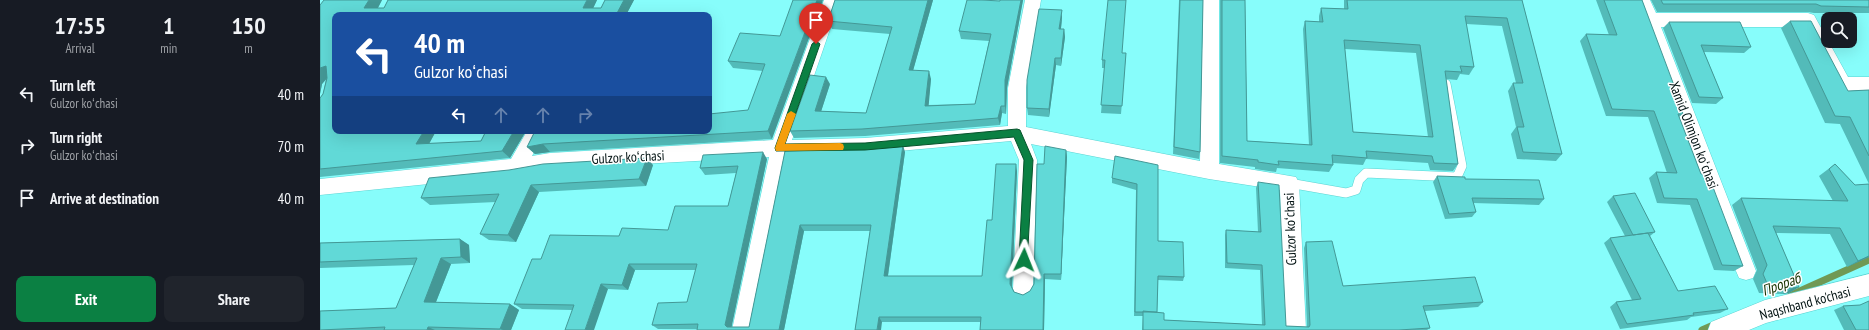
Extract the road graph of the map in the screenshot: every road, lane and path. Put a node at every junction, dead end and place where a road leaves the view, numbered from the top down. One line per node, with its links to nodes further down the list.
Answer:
1 (832, 0): 10 (street)
2 (1033, 0): 8 (street)
3 (1211, 0): 12 (street)
4 (1642, 0): 5 (street, Xamid Olimjon koʻchasi)
5 (1650, 20): 7 (street); 15 (street, Xamid Olimjon koʻchasi)
6 (1446, 84): 13 (lane)
7 (1869, 84)
8 (1017, 133): 10 (street, Gulzor koʻchasi); 12 (street, Gulzor koʻchasi); 17 (street)
9 (534, 134): 11 (street)
10 (780, 148): 11 (street, Gulzor koʻchasi); 18 (street)
11 (517, 167): 14 (street, Gulzor koʻchasi)
12 (1209, 171): 13 (street, Gulzor koʻchasi)
13 (1289, 184): 19 (street, Gulzor koʻchasi)
14 (320, 187)
15 (1746, 271)
16 (1869, 285): 20 (street, Naqshband ko'chasi)
17 (1023, 289)
18 (743, 330)
19 (1295, 330)
20 (1720, 330)

